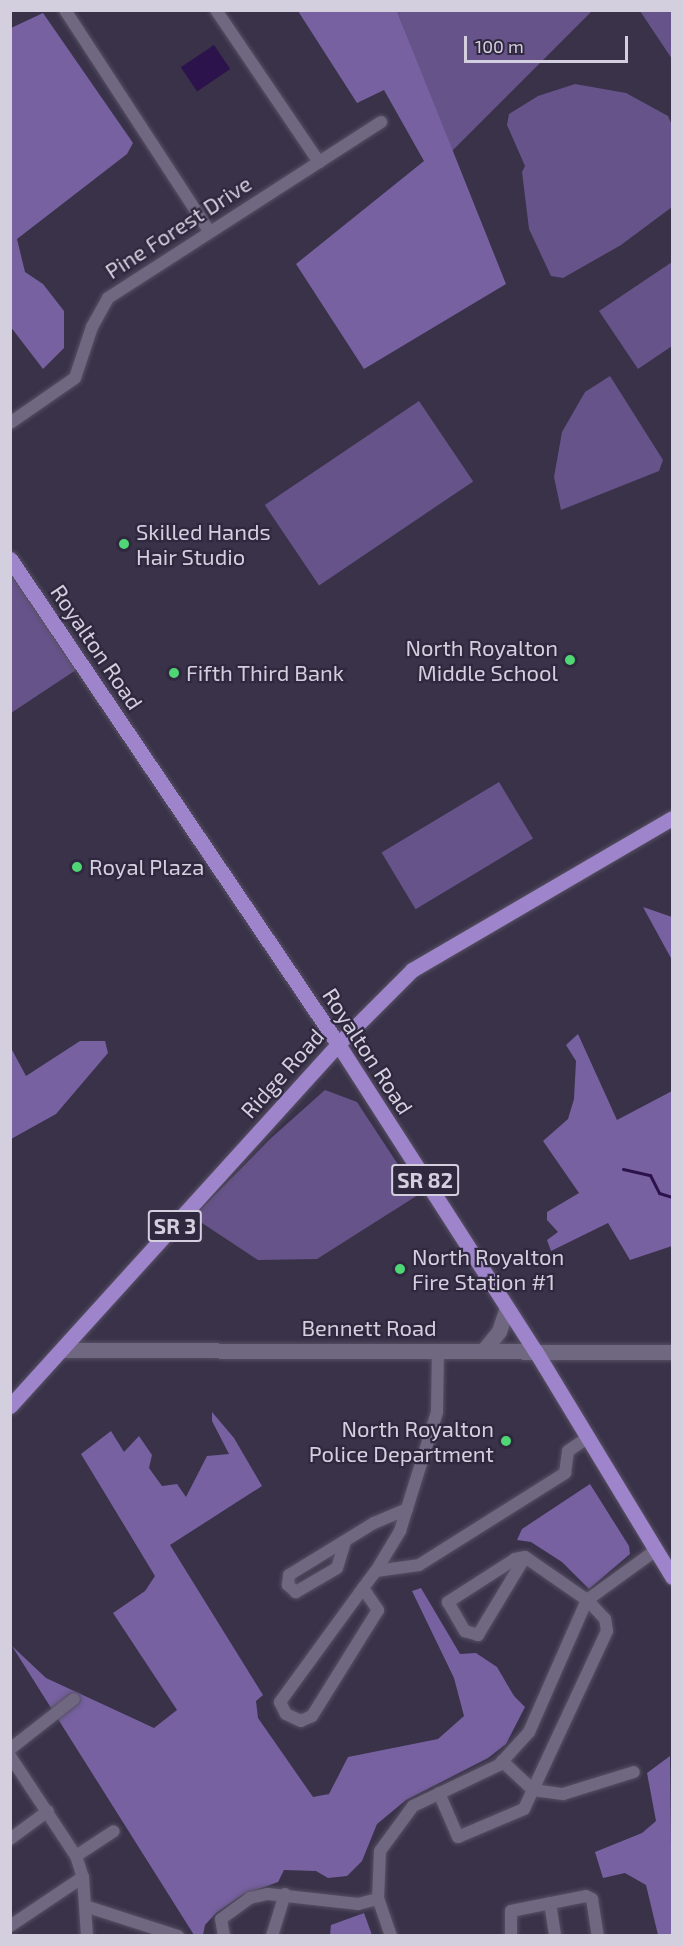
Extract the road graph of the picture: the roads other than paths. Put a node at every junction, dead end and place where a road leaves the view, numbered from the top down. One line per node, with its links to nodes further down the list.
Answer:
1 (65, 10): 5 (street)
2 (216, 10): 4 (street)
3 (381, 122): 4 (street, Pine Forest Drive)
4 (319, 162): 5 (street, Pine Forest Drive)
5 (209, 231): 6 (street, Pine Forest Drive)
6 (11, 424)
7 (10, 559): 9 (main road, Royalton Road / SR 82)
8 (672, 818): 9 (main road, Ridge Road / SR 3)
9 (338, 1044): 10 (main road, Royalton Road / SR 82); 11 (main road, Ridge Road / SR 3)
10 (507, 1308): 13 (street); 14 (main road, Royalton Road / SR 82)
11 (64, 1350): 12 (street, Bennett Road); 16 (main road, Ridge Road / SR 3)
12 (438, 1350): 13 (street, Bennett Road); 18 (street)
13 (483, 1351): 14 (street, Bennett Road)
14 (536, 1352): 15 (street, Bennett Road); 17 (main road, Royalton Road / SR 82)
15 (672, 1352)
16 (10, 1406)
17 (589, 1437): 20 (main road, Royalton Road / SR 82); 22 (street)
18 (406, 1509): 19 (street); 22 (street)
19 (345, 1542): 19 (street)
20 (656, 1550): 23 (main road, Royalton Road / SR 82); 25 (street)
21 (525, 1557): 21 (street); 25 (street)
22 (376, 1571): 24 (street)
23 (672, 1577)
24 (363, 1588): 24 (street)
25 (587, 1600): 29 (street); 31 (street)
26 (74, 1700): 27 (street)
27 (10, 1749)
28 (10, 1756): 33 (street)
29 (502, 1761): 31 (street); 32 (street)
30 (634, 1772): 31 (street)
31 (533, 1790): 32 (street)
32 (439, 1793): 39 (street)
33 (48, 1811): 35 (street); 36 (street)
34 (114, 1831): 36 (street)
35 (10, 1839)
36 (76, 1856): 37 (street)
37 (83, 1876): 41 (street); 42 (street)
38 (285, 1894): 39 (street); 45 (street); 46 (street)
39 (378, 1899): 47 (street)
40 (550, 1903): 48 (street); 49 (street); 50 (street)
41 (85, 1906): 43 (street); 44 (street)
42 (10, 1926)
43 (87, 1935)
44 (178, 1935)
45 (224, 1935)
46 (272, 1935)
47 (391, 1935)
48 (511, 1935)
49 (555, 1935)
50 (598, 1935)

